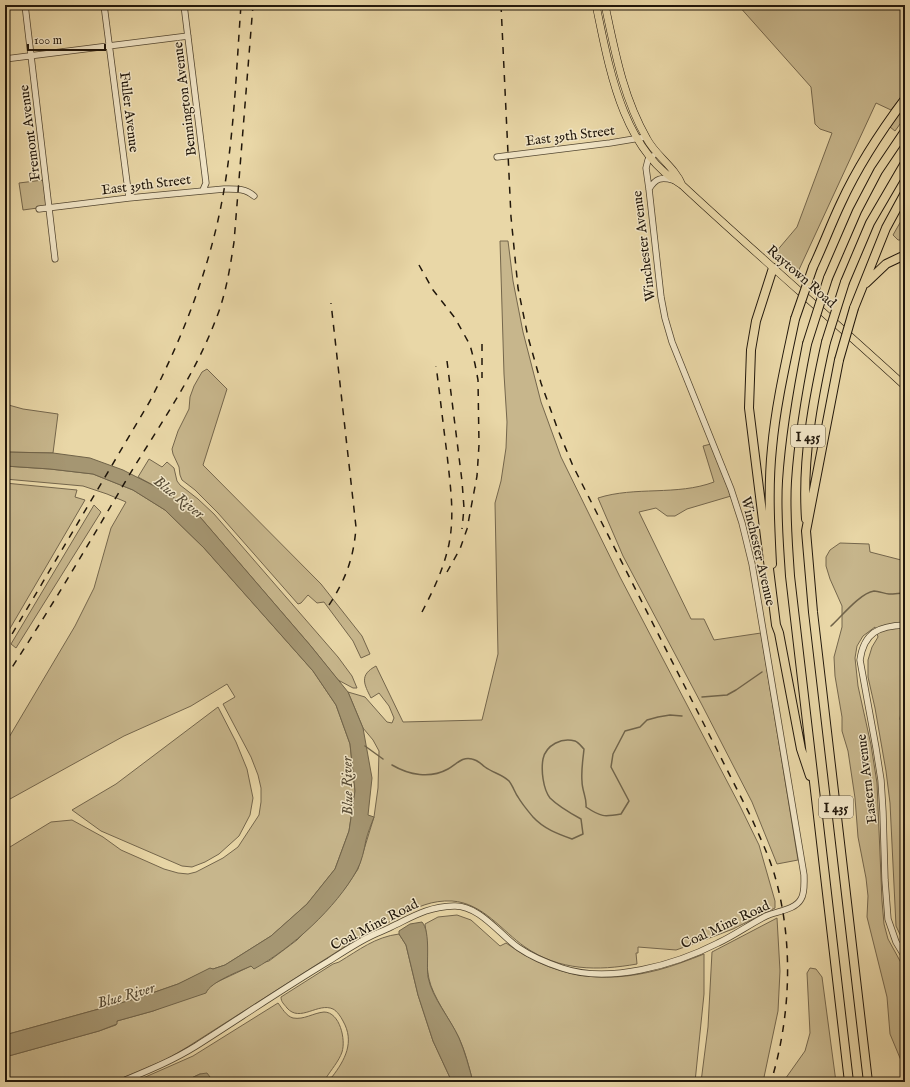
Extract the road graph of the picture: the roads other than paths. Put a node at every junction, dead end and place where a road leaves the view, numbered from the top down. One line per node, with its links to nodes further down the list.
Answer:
1 (25, 5): 10 (street, Fremont Avenue)
2 (104, 5): 9 (street, Fuller Avenue)
3 (184, 5): 6 (street, Bennington Avenue)
4 (596, 5): 8 (main road, Raytown Road)
5 (605, 5): 7 (main road, Raytown Road)
6 (188, 36): 9 (street); 22 (street, Bennington Avenue)
7 (611, 36): 8 (main road); 14 (main road, Raytown Road)
8 (603, 37): 15 (main road, Raytown Road)
9 (109, 46): 10 (street); 25 (street, Fuller Avenue)
10 (32, 56): 11 (street); 26 (street, Fremont Avenue)
11 (5, 59)
12 (905, 99): 35 (highway, bridge)
13 (905, 131): 36 (highway, I 435, bridge)
14 (646, 137): 15 (street, East 39th Street); 16 (main road, Raytown Road)
15 (637, 138): 16 (main road, Raytown Road); 17 (street, East 39th Street)
16 (653, 156): 19 (main road, Raytown Road); 20 (main road, Raytown Road); 21 (street, Winchester Avenue)
17 (497, 157)
18 (905, 164): 33 (highway, I 435, bridge)
19 (673, 180): 20 (main road, Raytown Road); 21 (street)
20 (682, 185): 30 (main road, Raytown Road)
21 (649, 189): 37 (street, Winchester Avenue)
22 (203, 190): 23 (street, East 39th Street); 25 (street, East 39th Street)
23 (254, 196)
24 (903, 196): 31 (highway)
25 (129, 198): 26 (street, East 39th Street)
26 (50, 208): 27 (street, East 39th Street); 29 (street, Fremont Avenue)
27 (39, 209)
28 (905, 255): 31 (highway)
29 (55, 258)
30 (773, 268): 32 (main road, Raytown Road); 35 (highway)
31 (863, 287): 33 (highway, bridge)
32 (905, 386)
33 (806, 531): 41 (highway, I 435)
34 (905, 625): 38 (street, Eastern Avenue)
35 (779, 633): 36 (highway)
36 (815, 790): 40 (highway, I 435)
37 (802, 897): 39 (street, Coal Mine Road)
38 (905, 957)
39 (121, 1082)
40 (849, 1082)
41 (868, 1082)

